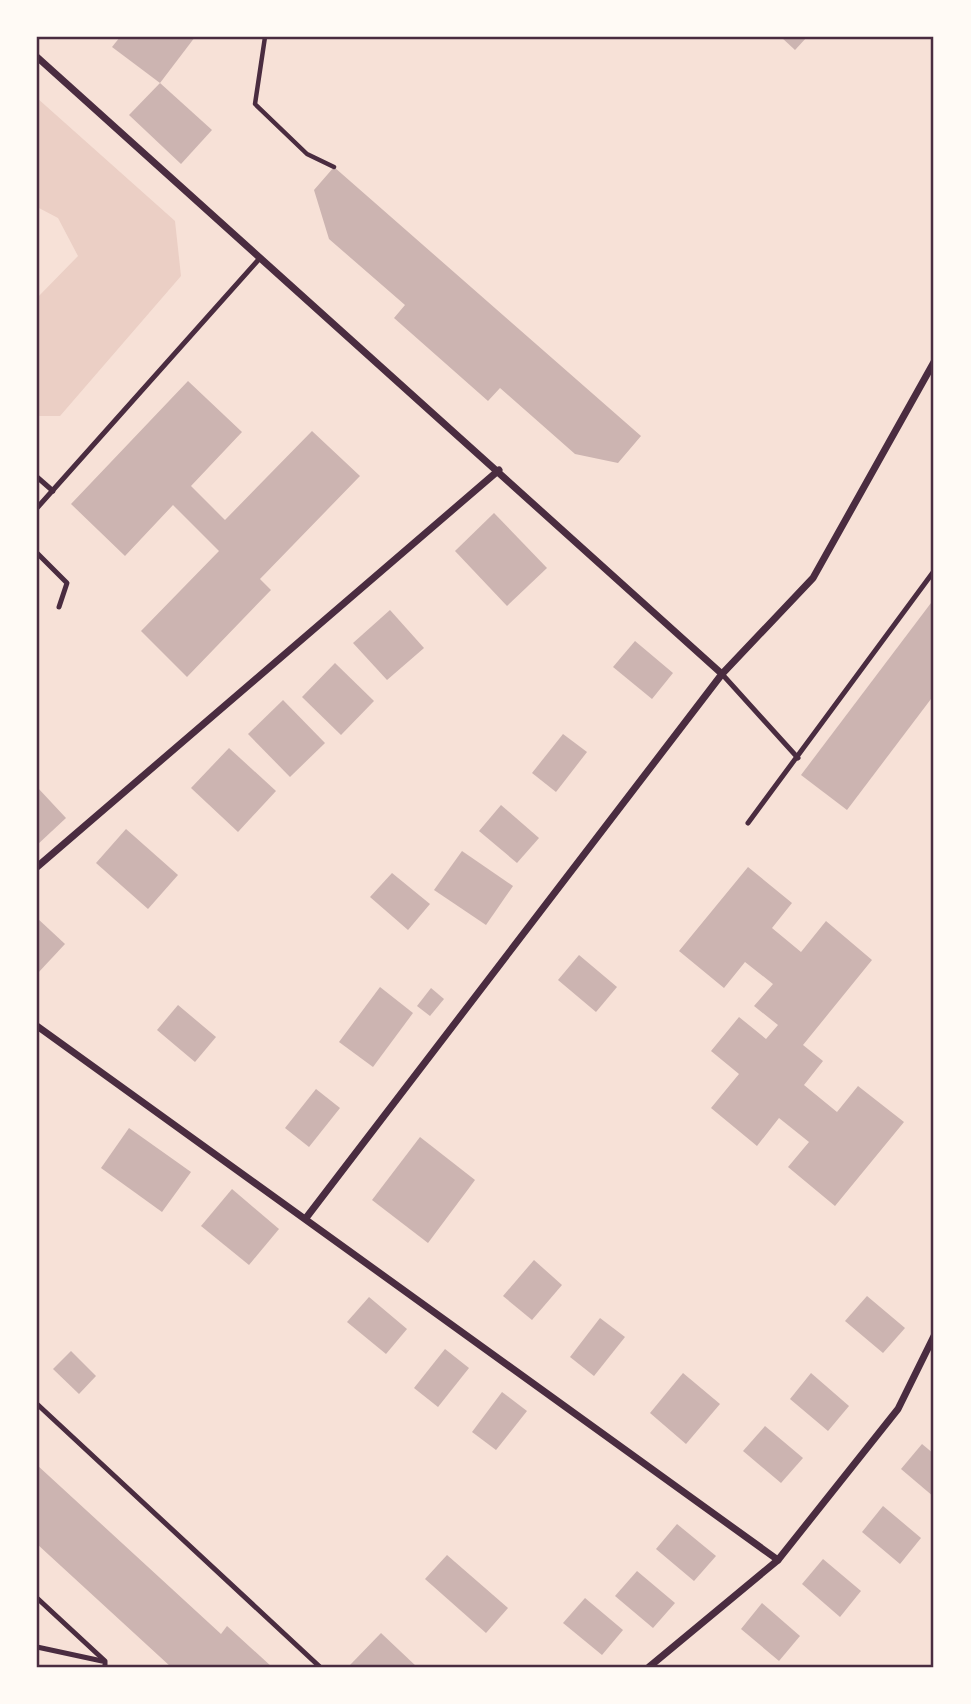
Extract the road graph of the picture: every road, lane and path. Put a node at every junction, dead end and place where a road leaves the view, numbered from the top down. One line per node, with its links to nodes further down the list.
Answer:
1 (265, 37): 3 (path)
2 (37, 57): 4 (street)
3 (334, 167)
4 (260, 258): 6 (street); 8 (lane)
5 (934, 362): 13 (street)
6 (499, 470): 13 (street); 16 (street)
7 (37, 477): 8 (lane)
8 (53, 491): 9 (lane)
9 (37, 508)
10 (37, 553): 12 (lane)
11 (934, 571): 14 (lane)
12 (59, 607)
13 (722, 674): 14 (lane); 18 (street)
14 (798, 758): 15 (lane)
15 (748, 823)
16 (37, 867)
17 (37, 1026): 18 (street)
18 (306, 1218): 21 (street)
19 (934, 1336): 21 (street)
20 (37, 1405): 25 (lane)
21 (778, 1560): 26 (street)
22 (37, 1598): 24 (lane)
23 (37, 1647): 24 (lane)
24 (105, 1664)
25 (320, 1667)
26 (649, 1667)

